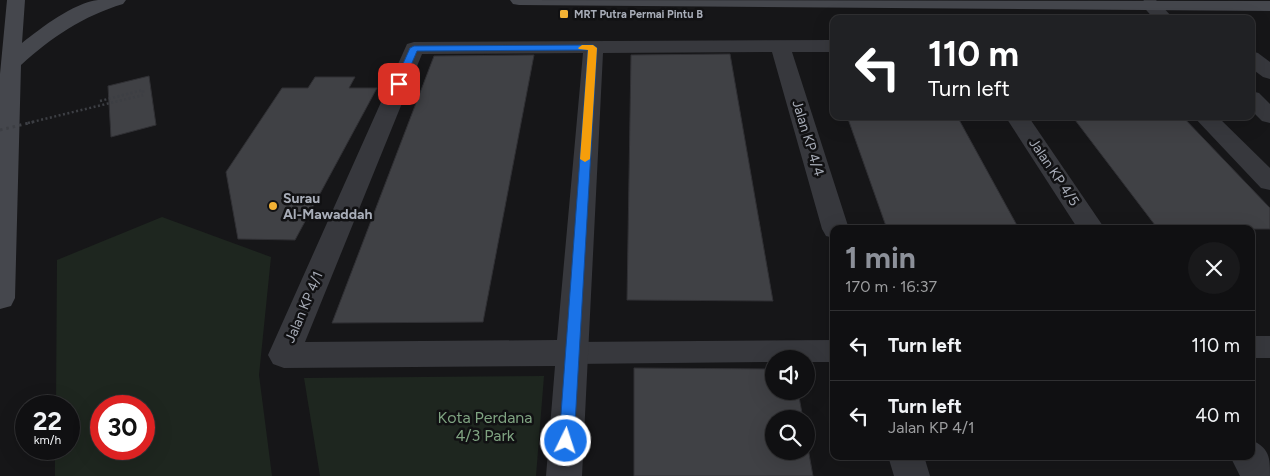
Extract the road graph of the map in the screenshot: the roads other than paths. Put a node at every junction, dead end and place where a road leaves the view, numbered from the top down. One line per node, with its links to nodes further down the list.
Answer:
1 (16, 0): 13 (street)
2 (116, 0): 13 (street)
3 (519, 0): 4 (street)
4 (1150, 4): 5 (street); 6 (street)
5 (1270, 6)
6 (1161, 15)
7 (830, 46): 10 (street)
8 (1255, 46): 9 (street)
9 (1270, 46)
10 (780, 47): 11 (street); 20 (street, Jalan KP 4/4)
11 (593, 48): 26 (street); 26 (street, Jalan KP 4/1)
12 (1255, 60): 14 (street)
13 (11, 63): 22 (street)
14 (1270, 73)
15 (1255, 102): 16 (street)
16 (1270, 116)
17 (1019, 120): 21 (street, Jalan KP 4/5)
18 (1208, 120): 19 (street)
19 (1270, 182)
20 (835, 225)
21 (1089, 225)
22 (0, 298)
23 (1255, 347): 24 (lane)
24 (1270, 347)
25 (830, 351): 26 (lane)
26 (572, 353): 29 (street)
27 (907, 460): 30 (street)
28 (1251, 460): 31 (street)
29 (564, 476)
30 (912, 476)
31 (1261, 476)

